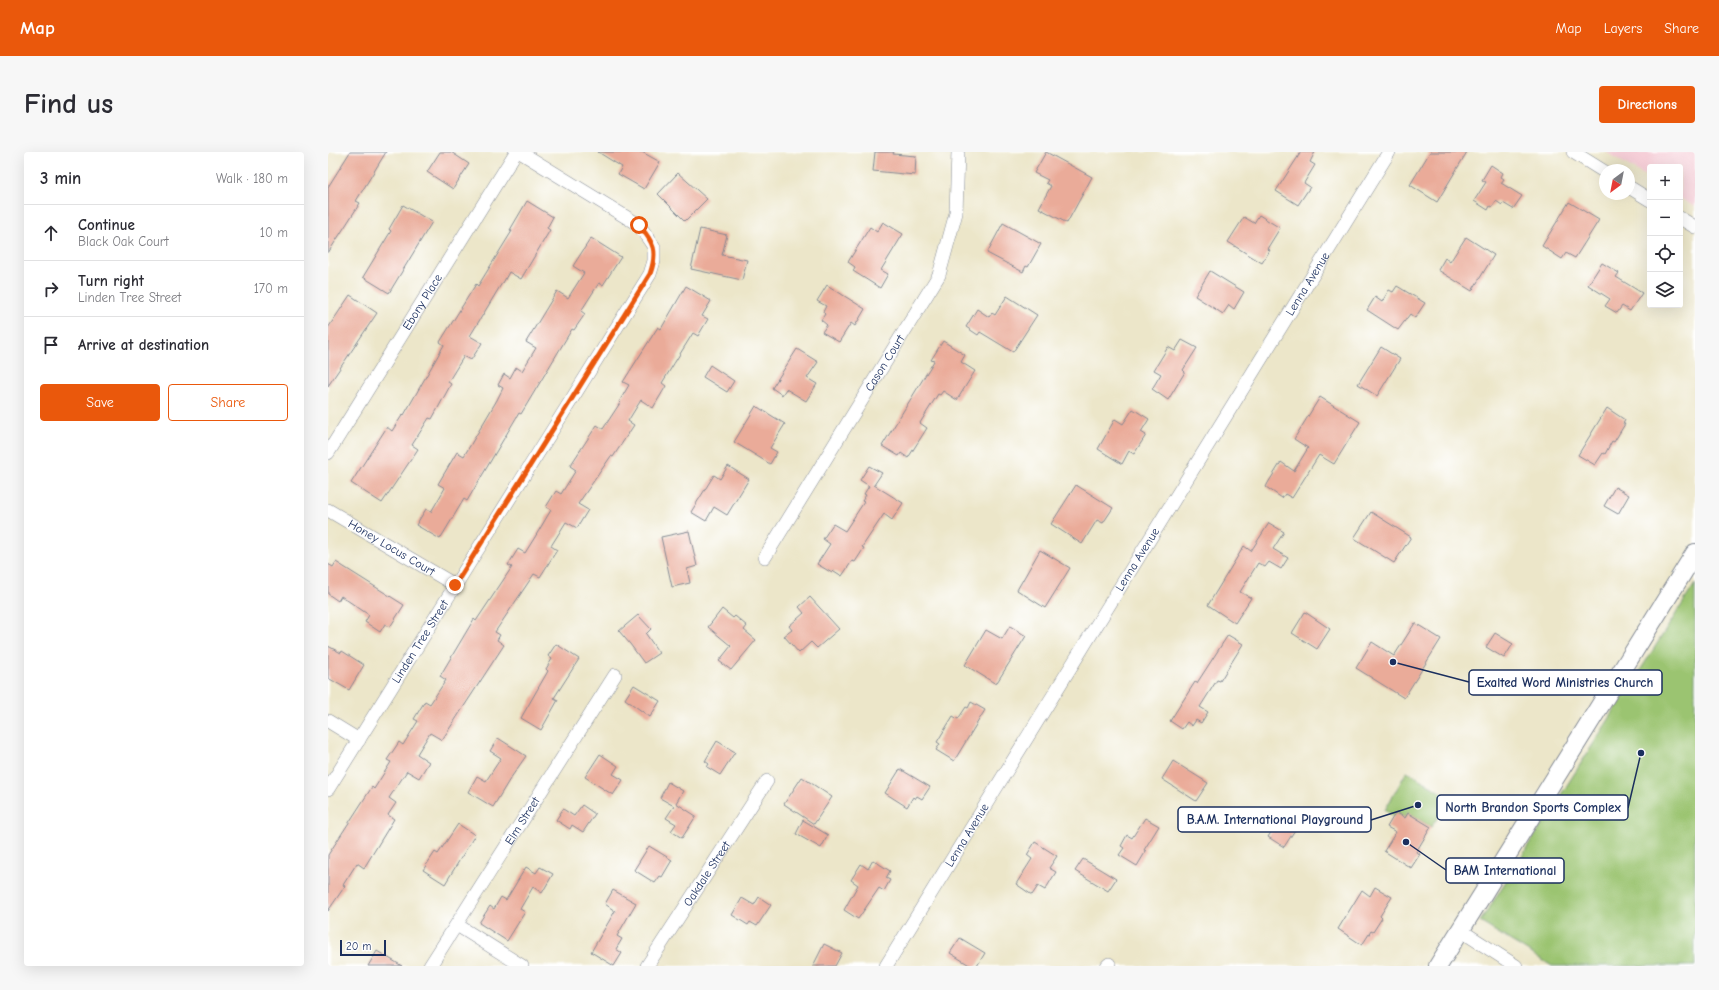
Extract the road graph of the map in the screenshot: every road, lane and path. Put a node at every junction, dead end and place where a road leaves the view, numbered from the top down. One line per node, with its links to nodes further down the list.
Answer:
1 (516, 152): 11 (street, Ebony Place)
2 (520, 152): 15 (street, Linden Tree Street)
3 (958, 152): 14 (street, Cason Court)
4 (1389, 152): 26 (street, Lenna Avenue)
5 (1573, 152): 6 (street)
6 (1599, 168)
7 (1635, 191): 8 (street)
8 (1647, 198)
9 (1683, 220): 10 (street)
10 (1695, 227)
11 (328, 452)
12 (328, 510): 15 (street, Honey Locus Court)
13 (1695, 553): 22 (street)
14 (765, 557)
15 (455, 585): 18 (street, Linden Tree Street)
16 (614, 675): 21 (street, Elm Street)
17 (328, 720): 18 (street)
18 (359, 740): 20 (street, Linden Tree Street)
19 (767, 781): 25 (street, Oakdale Street)
20 (328, 789)
21 (457, 925): 23 (street, Elm Street); 24 (street)
22 (1460, 930): 27 (street); 28 (street)
23 (430, 966)
24 (522, 966)
25 (647, 966)
26 (886, 966)
27 (1438, 966)
28 (1516, 966)

